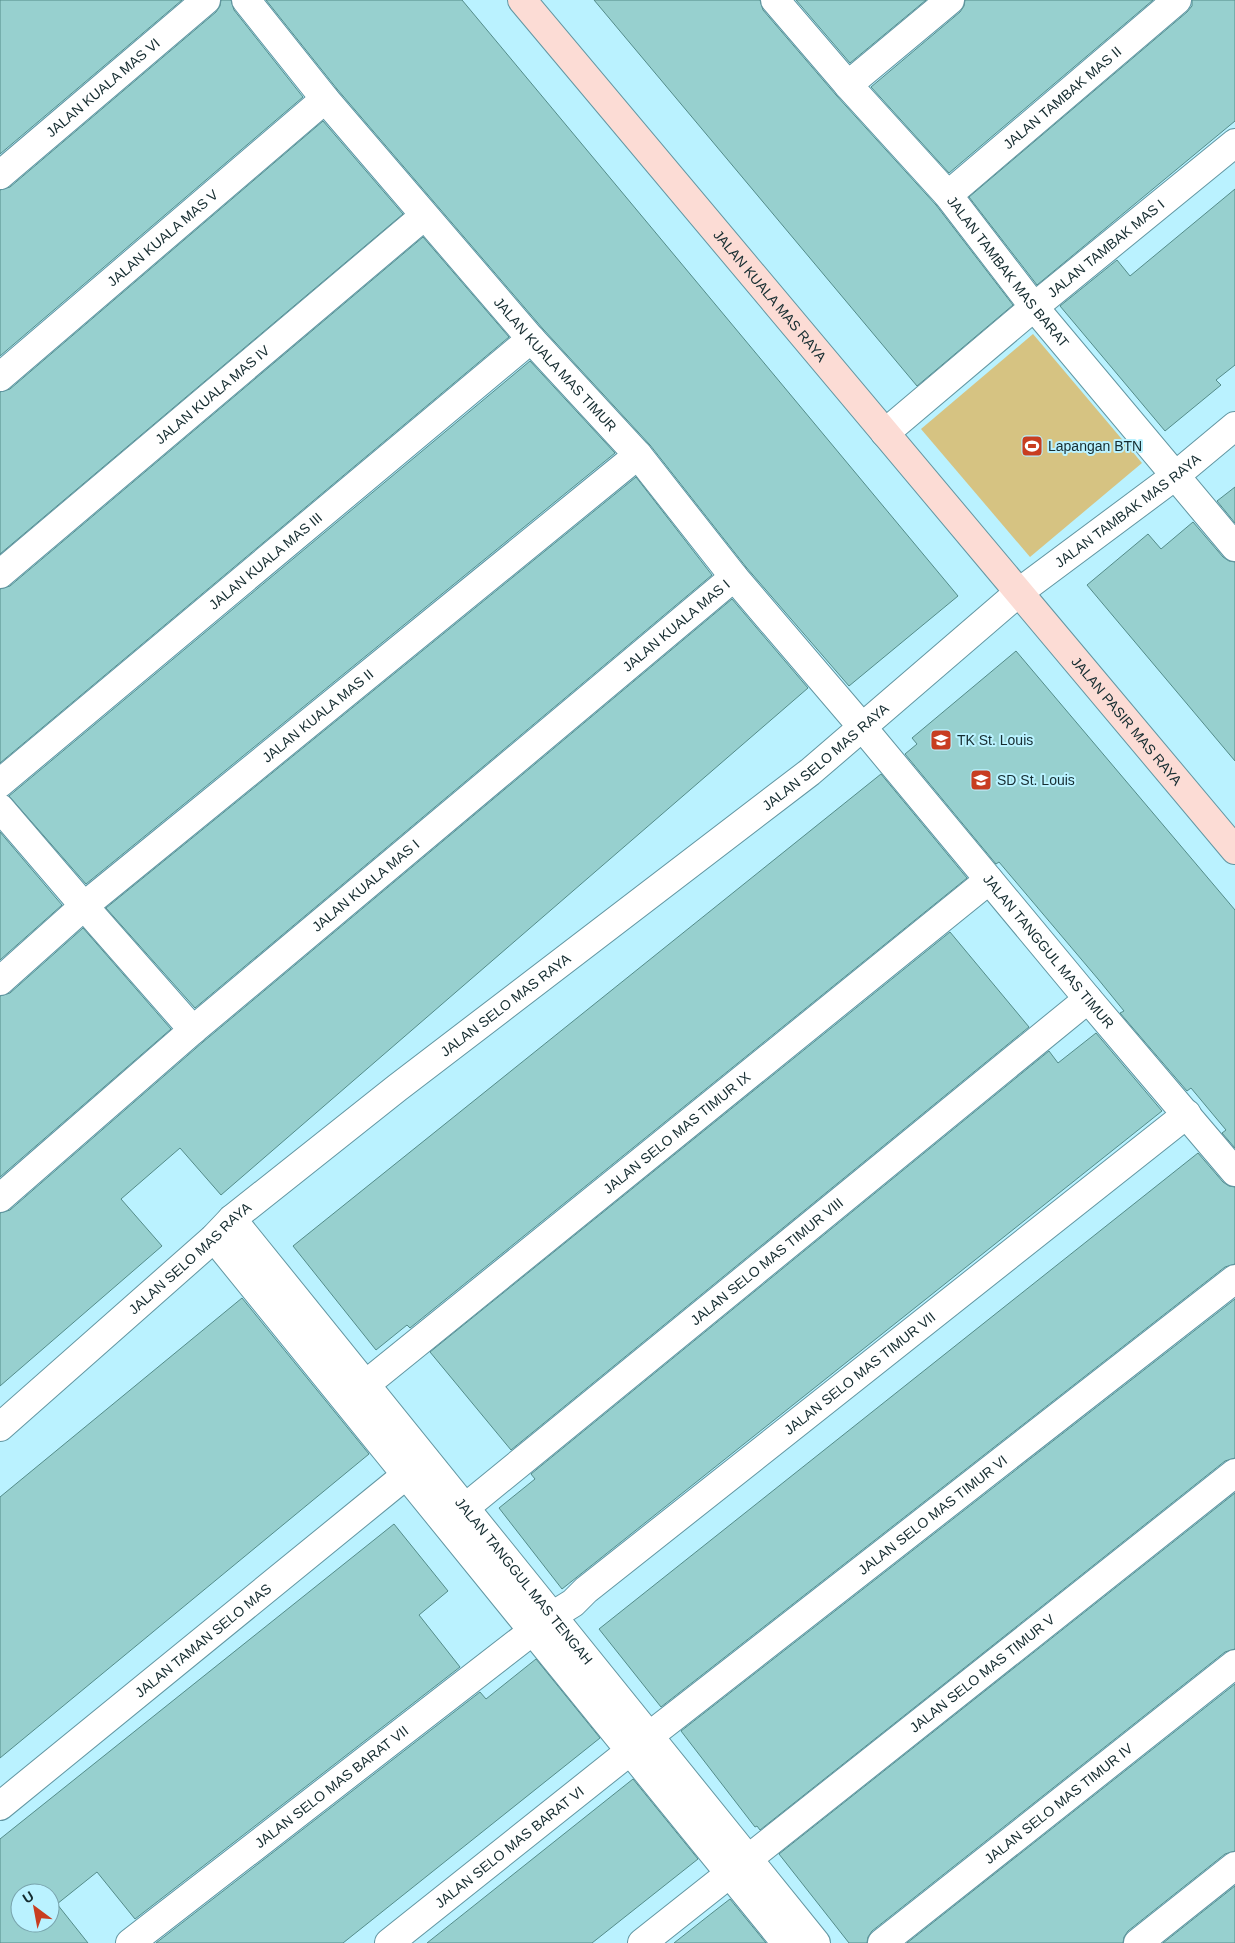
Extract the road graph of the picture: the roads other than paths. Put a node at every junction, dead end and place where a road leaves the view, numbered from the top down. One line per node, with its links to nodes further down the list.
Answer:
1 (206, 0): 10 (street, JALAN KUALA MAS VI)
2 (246, 0): 8 (street, JALAN KUALA MAS TIMUR)
3 (522, 0): 17 (street, JALAN KUALA MAS RAYA)
4 (775, 0): 7 (street, JALAN TAMBAK MAS BARAT)
5 (950, 0): 7 (street)
6 (1177, 0): 11 (street, JALAN TAMBAK MAS II)
7 (848, 85): 11 (street, JALAN TAMBAK MAS BARAT)
8 (325, 99): 12 (street, JALAN KUALA MAS TIMUR); 15 (street, JALAN KUALA MAS V)
9 (1235, 143): 13 (street, JALAN TAMBAK MAS I)
10 (0, 175)
11 (948, 195): 13 (street, JALAN TAMBAK MAS BARAT)
12 (424, 216): 14 (street, JALAN KUALA MAS TIMUR); 21 (street, JALAN KUALA MAS IV)
13 (1034, 307): 17 (street, JALAN TAMBAK MAS I); 19 (street, JALAN TAMBAK MAS BARAT)
14 (531, 339): 18 (street, JALAN KUALA MAS TIMUR); 25 (street, JALAN KUALA MAS III)
15 (0, 377)
16 (1235, 426): 19 (street, JALAN TAMBAK MAS RAYA)
17 (885, 433): 23 (street, JALAN KUALA MAS RAYA)
18 (638, 454): 22 (street, JALAN KUALA MAS TIMUR); 29 (street, JALAN KUALA MAS II)
19 (1175, 476): 20 (street, JALAN TAMBAK MAS BARAT); 23 (street, JALAN TAMBAK MAS RAYA)
20 (1235, 547)
21 (0, 574)
22 (734, 577): 24 (street, JALAN KUALA MAS TIMUR); 32 (street, JALAN KUALA MAS I)
23 (1018, 593): 24 (street, JALAN SELO MAS RAYA); 27 (street, JALAN PASIR MAS RAYA)
24 (863, 728): 28 (street, JALAN TANGGUL MAS TIMUR); 36 (street, JALAN SELO MAS RAYA)
25 (0, 783)
26 (0, 808): 29 (street)
27 (1235, 850)
28 (989, 880): 31 (street, JALAN TANGGUL MAS TIMUR); 38 (street, JALAN SELO MAS TIMUR IX)
29 (84, 906): 30 (street, JALAN KUALA MAS II); 32 (street)
30 (0, 981)
31 (1088, 999): 33 (street, JALAN TANGGUL MAS TIMUR); 42 (street, JALAN SELO MAS TIMUR VIII)
32 (193, 1030): 35 (street, JALAN KUALA MAS I)
33 (1187, 1114): 34 (street, JALAN TANGGUL MAS TIMUR); 43 (street, JALAN SELO MAS TIMUR VII)
34 (1235, 1172)
35 (0, 1198)
36 (223, 1229): 38 (street, JALAN TANGGUL MAS TENGAH); 39 (street, JALAN SELO MAS RAYA); 41 (street, JALAN TANGGUL MAS TENGAH)
37 (1235, 1278): 45 (street, JALAN SELO MAS TIMUR VI)
38 (366, 1385): 42 (street, JALAN TANGGUL MAS TENGAH)
39 (0, 1426)
40 (1235, 1473): 48 (street, JALAN SELO MAS TIMUR V)
41 (406, 1475): 42 (street, JALAN TANGGUL MAS TENGAH); 46 (street, JALAN TAMAN SELO MAS)
42 (456, 1516): 43 (street, JALAN TANGGUL MAS TENGAH)
43 (543, 1624): 45 (street, JALAN TANGGUL MAS TENGAH); 49 (street, JALAN SELO MAS BARAT VII)
44 (1235, 1664): 54 (street, JALAN SELO MAS TIMUR IV)
45 (640, 1744): 48 (street, JALAN TANGGUL MAS TENGAH); 50 (street, JALAN SELO MAS BARAT VI)
46 (0, 1806)
47 (1235, 1866): 55 (street)
48 (740, 1867): 51 (street, JALAN SELO MAS TIMUR V); 52 (street, JALAN TANGGUL MAS TENGAH); 53 (street, JALAN TANGGUL MAS TENGAH)
49 (130, 1943)
50 (389, 1943)
51 (642, 1943)
52 (786, 1943)
53 (816, 1943)
54 (882, 1943)
55 (1138, 1943)

